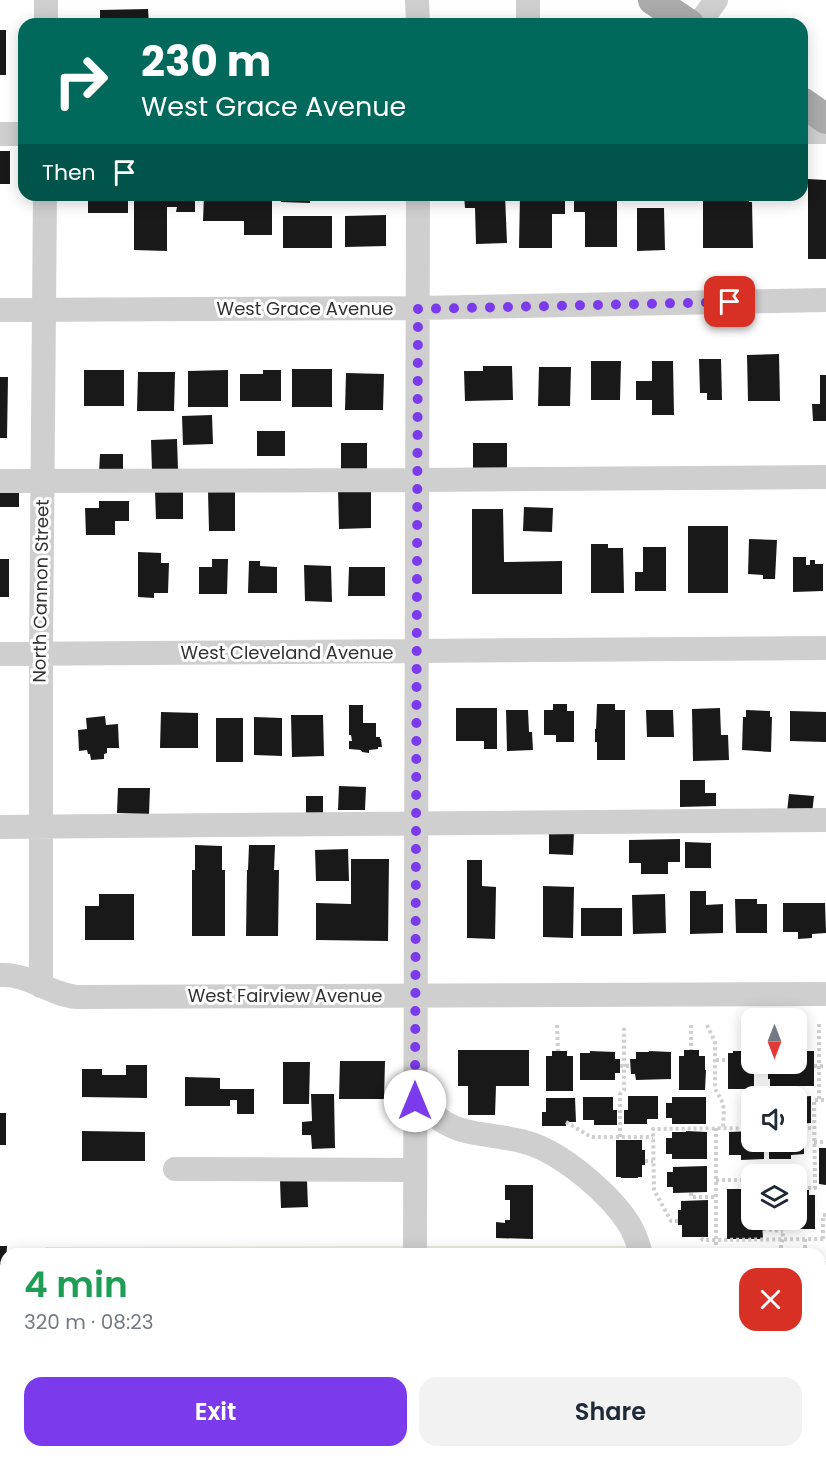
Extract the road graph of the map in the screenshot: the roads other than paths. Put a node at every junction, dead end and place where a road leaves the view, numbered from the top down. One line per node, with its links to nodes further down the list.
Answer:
1 (46, 0): 6 (street)
2 (417, 0): 7 (street)
3 (528, 0): 8 (street)
4 (653, 0): 9 (main road)
5 (716, 0): 10 (street)
6 (46, 18)
7 (417, 18)
8 (528, 18)
9 (680, 18)
10 (703, 18)
11 (808, 106): 12 (main road)
12 (826, 118)
13 (808, 132): 14 (street)
14 (826, 132)
15 (0, 134): 16 (street)
16 (18, 134)
17 (45, 201): 22 (street, North Cannon Street)
18 (418, 201): 20 (street)
19 (826, 300): 20 (street, West Grace Avenue)
20 (418, 309): 22 (street, West Grace Avenue); 24 (street)
21 (0, 310): 22 (street, West Grace Avenue)
22 (44, 310): 25 (street, North Cannon Street)
23 (826, 477): 24 (street)
24 (417, 480): 25 (street); 28 (street)
25 (42, 481): 26 (street); 30 (street, North Cannon Street)
26 (0, 482)
27 (826, 648): 28 (street, West Cleveland Avenue)
28 (417, 651): 30 (street, West Cleveland Avenue); 32 (street)
29 (0, 654): 30 (street, West Cleveland Avenue)
30 (41, 654): 34 (street, North Cannon Street)
31 (826, 820): 32 (street)
32 (417, 824): 34 (street); 38 (street)
33 (0, 827): 34 (street)
34 (40, 827): 36 (street, North Cannon Street)
35 (0, 975): 36 (street, West Fairview Avenue)
36 (41, 986): 38 (street, West Fairview Avenue)
37 (826, 994): 38 (street, West Fairview Avenue)
38 (416, 996): 39 (street)
39 (415, 1101): 41 (street); 43 (street)
40 (175, 1169): 41 (street)
41 (414, 1170): 42 (street)
42 (415, 1248)
43 (639, 1248)

